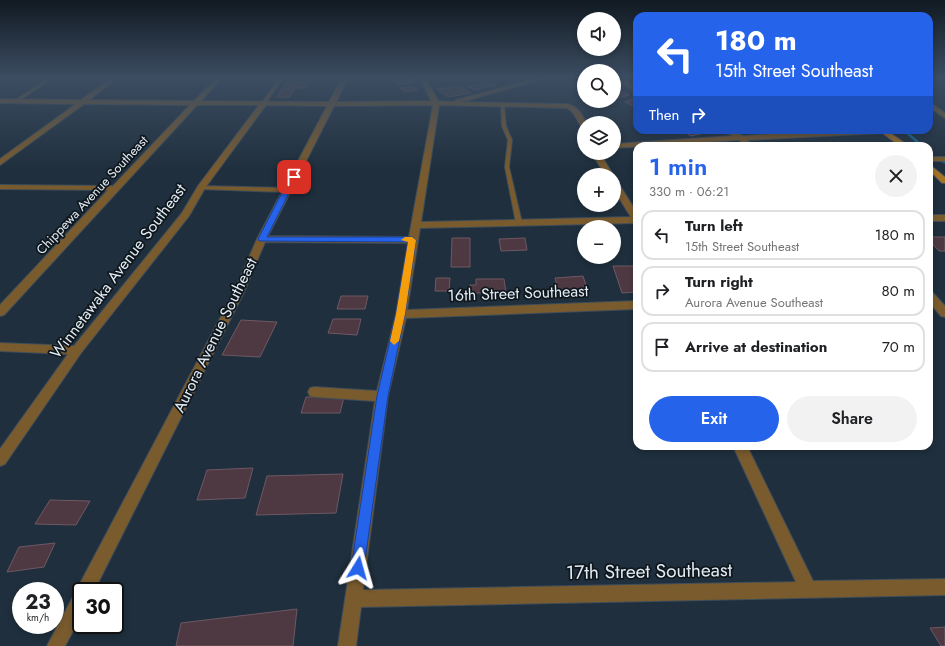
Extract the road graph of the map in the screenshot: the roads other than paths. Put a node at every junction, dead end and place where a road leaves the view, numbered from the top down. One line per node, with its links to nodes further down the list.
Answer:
1 (75, 108): 22 (street)
2 (192, 108): 26 (street, Chippewa Avenue Southeast)
3 (260, 108): 27 (street, Winnetawaka Avenue Southeast)
4 (329, 108): 28 (street, Aurora Avenue Southeast)
5 (435, 108): 35 (street)
6 (502, 108): 34 (lane)
7 (573, 108): 9 (street)
8 (935, 108): 10 (street)
9 (580, 116)
10 (945, 116)
11 (734, 134): 14 (street)
12 (801, 134): 14 (street)
13 (888, 134): 17 (main road)
14 (740, 137): 15 (street); 16 (street)
15 (670, 142)
16 (746, 142)
17 (900, 142)
18 (633, 145): 19 (street)
19 (621, 146)
20 (933, 159): 21 (street)
21 (945, 159)
22 (0, 163)
23 (933, 170): 24 (main road)
24 (945, 181)
25 (0, 187): 26 (street)
26 (115, 188): 40 (street, Chippewa Avenue Southeast)
27 (201, 188): 28 (lane); 44 (street, Winnetawaka Avenue Southeast)
28 (287, 190): 36 (street, Aurora Avenue Southeast)
29 (621, 194): 30 (street)
30 (633, 213)
31 (933, 218): 32 (street)
32 (945, 218)
33 (633, 220): 34 (street)
34 (519, 223): 35 (street)
35 (415, 226): 37 (street)
36 (262, 239): 37 (street); 49 (street, Aurora Avenue Southeast)
37 (412, 240): 42 (street)
38 (933, 302): 41 (street)
39 (633, 305): 42 (street, 16th Street Southeast)
40 (0, 312)
41 (945, 312)
42 (401, 314): 46 (street)
43 (0, 347): 44 (street)
44 (77, 350): 48 (street, Winnetawaka Avenue Southeast)
45 (314, 392): 46 (street)
46 (382, 396): 52 (street)
47 (742, 450): 51 (street)
48 (0, 460)
49 (90, 582)
50 (945, 587): 51 (street, 17th Street Southeast)
51 (808, 589): 52 (street, 17th Street Southeast)
52 (353, 599): 55 (street)
53 (72, 615): 54 (street)
54 (56, 646)
55 (347, 646)

